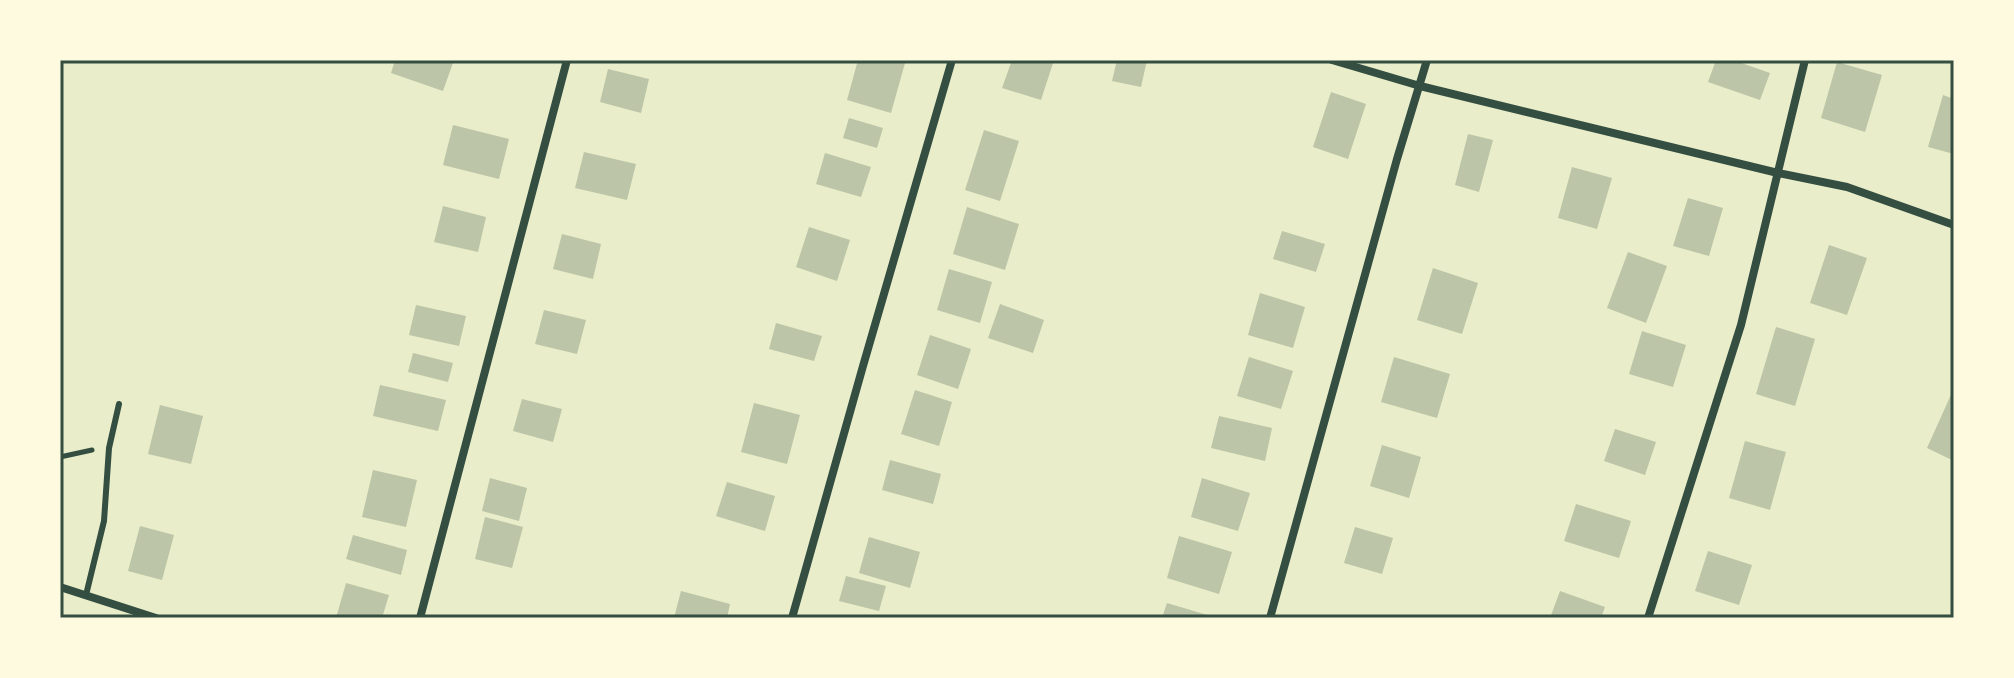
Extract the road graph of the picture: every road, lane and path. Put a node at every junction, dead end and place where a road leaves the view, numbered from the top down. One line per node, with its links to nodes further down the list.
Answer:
1 (567, 60): 15 (street)
2 (952, 60): 16 (street)
3 (1332, 60): 6 (street)
4 (1427, 60): 6 (street)
5 (1805, 60): 7 (street)
6 (1420, 86): 7 (street); 17 (street)
7 (1778, 173): 8 (street); 18 (street)
8 (1954, 225)
9 (119, 404): 10 (lane)
10 (109, 448): 11 (path); 13 (lane)
11 (60, 457)
12 (60, 587): 13 (street)
13 (86, 595): 14 (street)
14 (156, 618)
15 (420, 618)
16 (792, 618)
17 (1270, 618)
18 (1648, 618)

